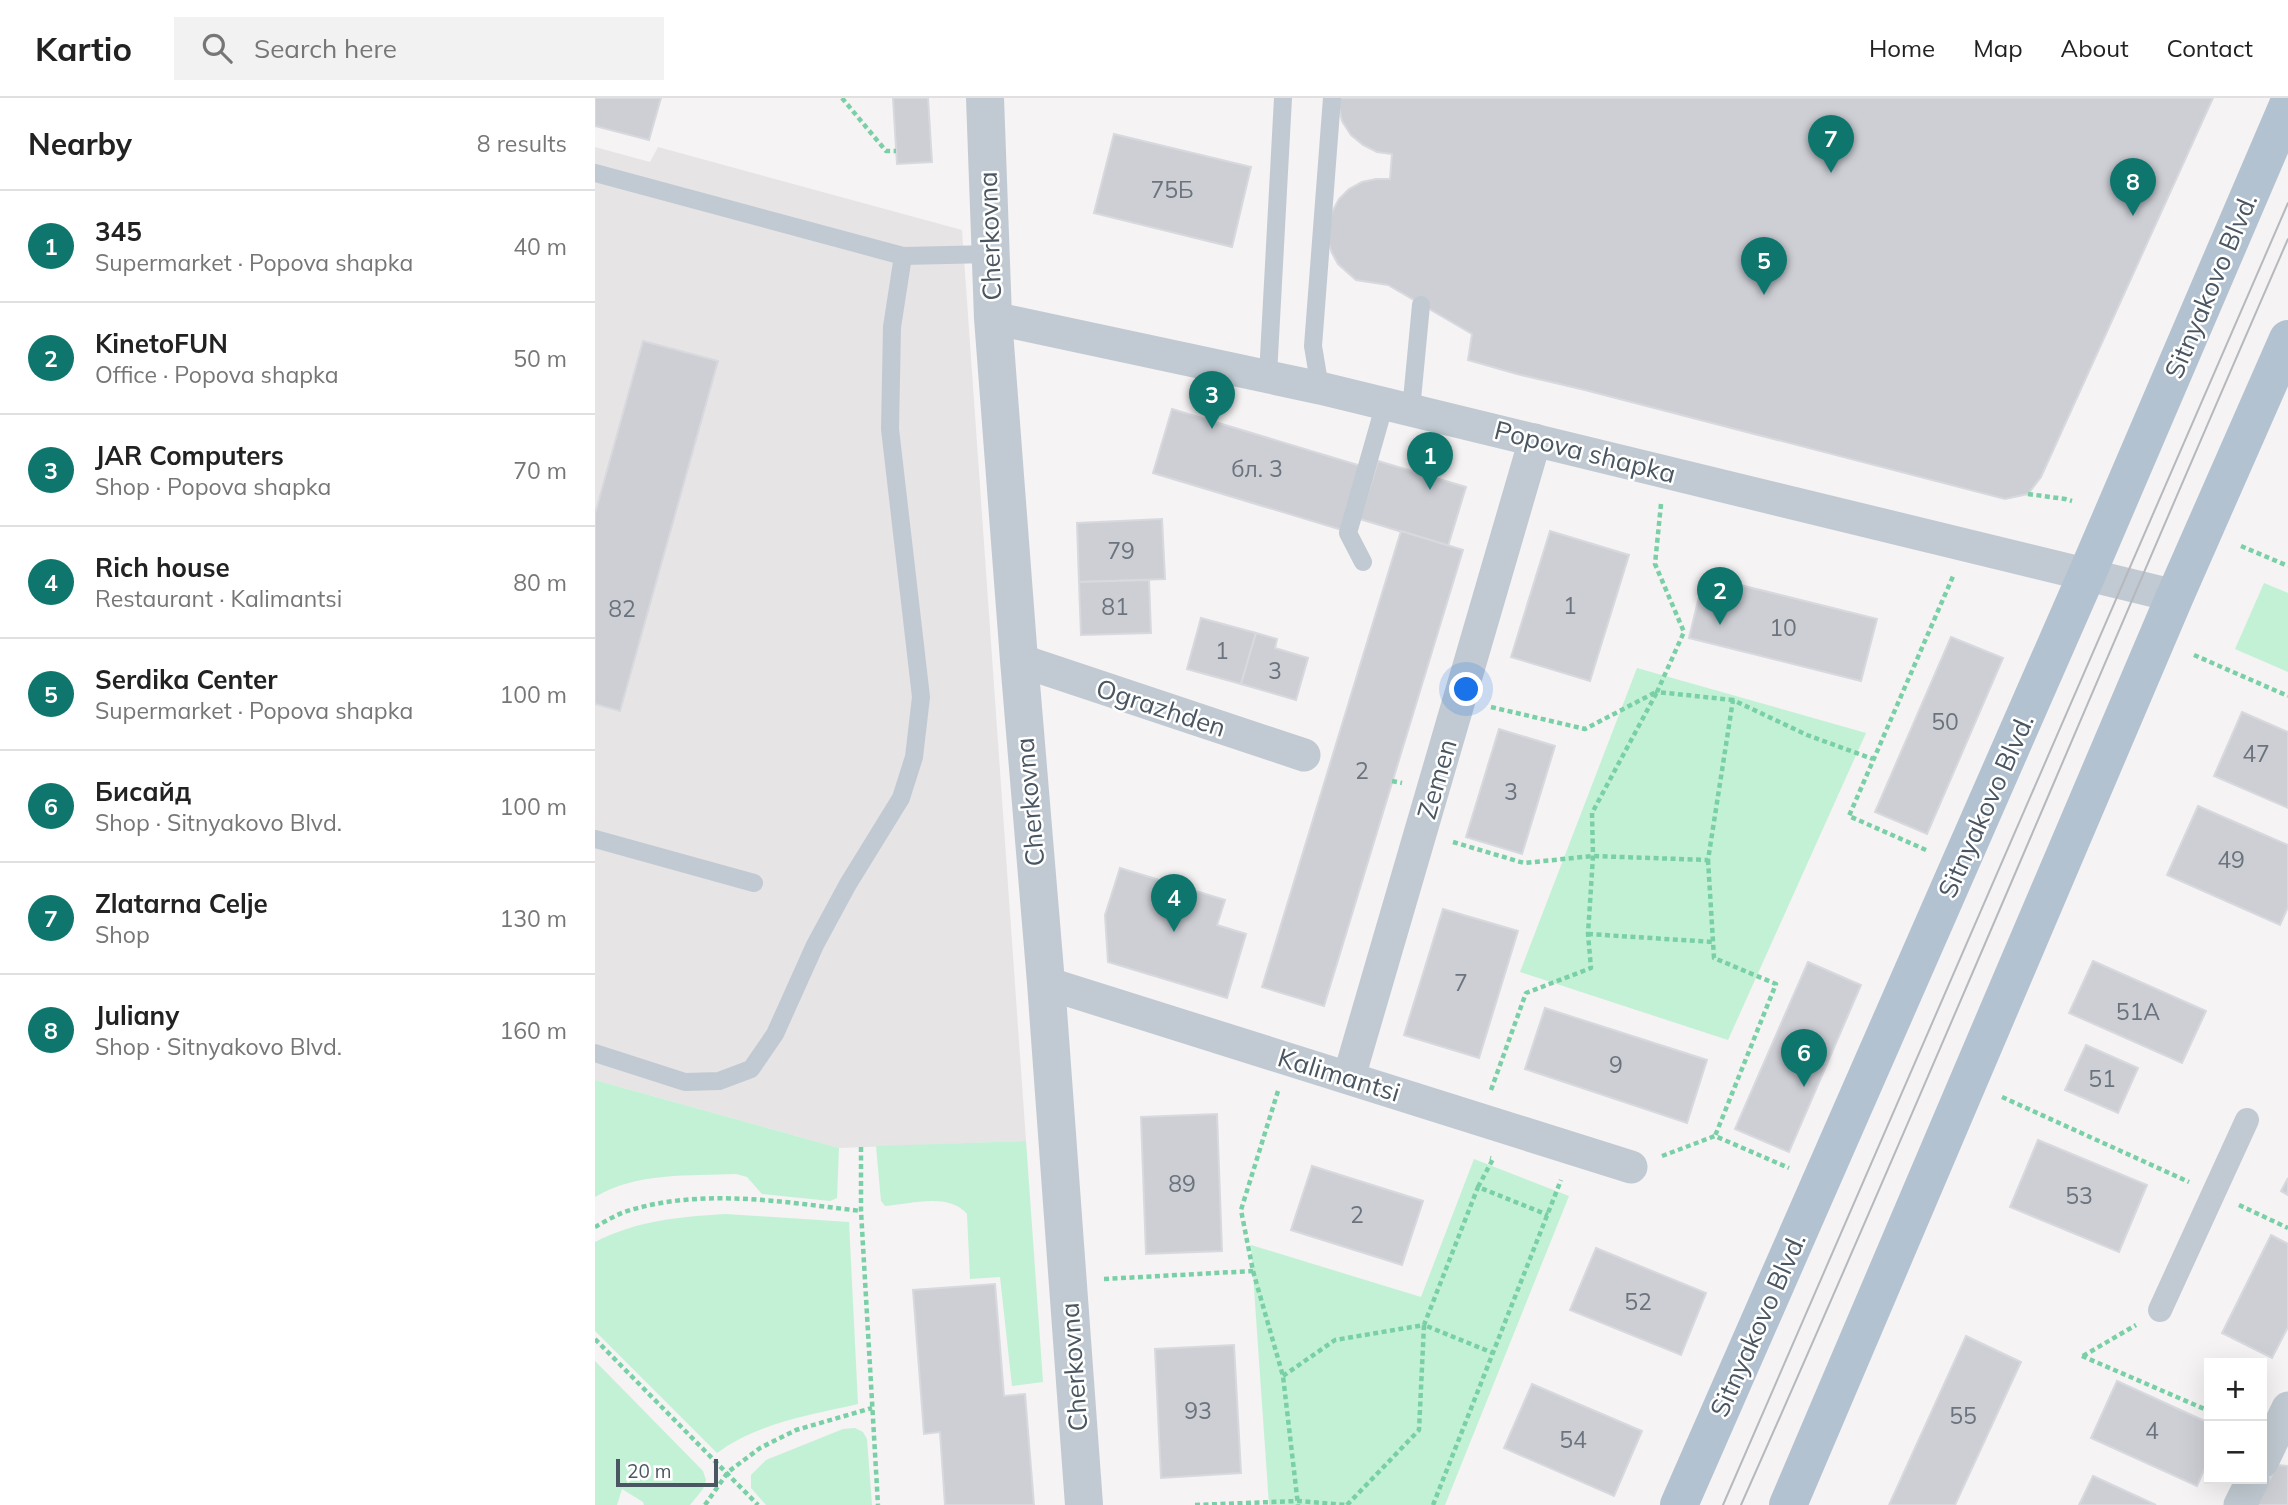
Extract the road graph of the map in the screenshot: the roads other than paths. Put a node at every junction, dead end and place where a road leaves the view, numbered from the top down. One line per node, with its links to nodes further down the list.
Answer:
1 (985, 98): 6 (street, Cherkovna)
2 (1283, 98): 11 (lane)
3 (1332, 98): 12 (lane)
4 (2288, 105): 16 (main road, Sitnyakovo Blvd.)
5 (595, 173): 7 (lane)
6 (991, 254): 7 (lane); 9 (street, Cherkovna)
7 (903, 257): 23 (lane)
8 (1421, 305): 13 (lane)
9 (993, 318): 11 (street, Popova shapka); 18 (street, Cherkovna)
10 (2288, 339): 17 (main road)
11 (1268, 375): 12 (street, Popova shapka)
12 (1321, 388): 13 (street, Popova shapka)
13 (1398, 407): 14 (street, Popova shapka); 15 (lane)
14 (1535, 440): 16 (street, Popova shapka); 24 (street, Zemen)
15 (1363, 562)
16 (2087, 574): 17 (street, Popova shapka); 32 (main road, Sitnyakovo Blvd.)
17 (2175, 596): 33 (main road)
18 (1019, 660): 19 (street, Ograzhden); 22 (street, Cherkovna)
19 (1304, 755)
20 (595, 839): 21 (lane)
21 (754, 883)
22 (1046, 983): 24 (street, Kalimantsi); 31 (street, Cherkovna)
23 (595, 1053)
24 (1349, 1077): 26 (street, Kalimantsi)
25 (2247, 1120): 27 (street)
26 (1632, 1167)
27 (2160, 1310)
28 (2288, 1408): 29 (street)
29 (2273, 1453)
30 (2250, 1484): 34 (street)
31 (1084, 1505)
32 (1679, 1505)
33 (1788, 1505)
34 (2240, 1505)

